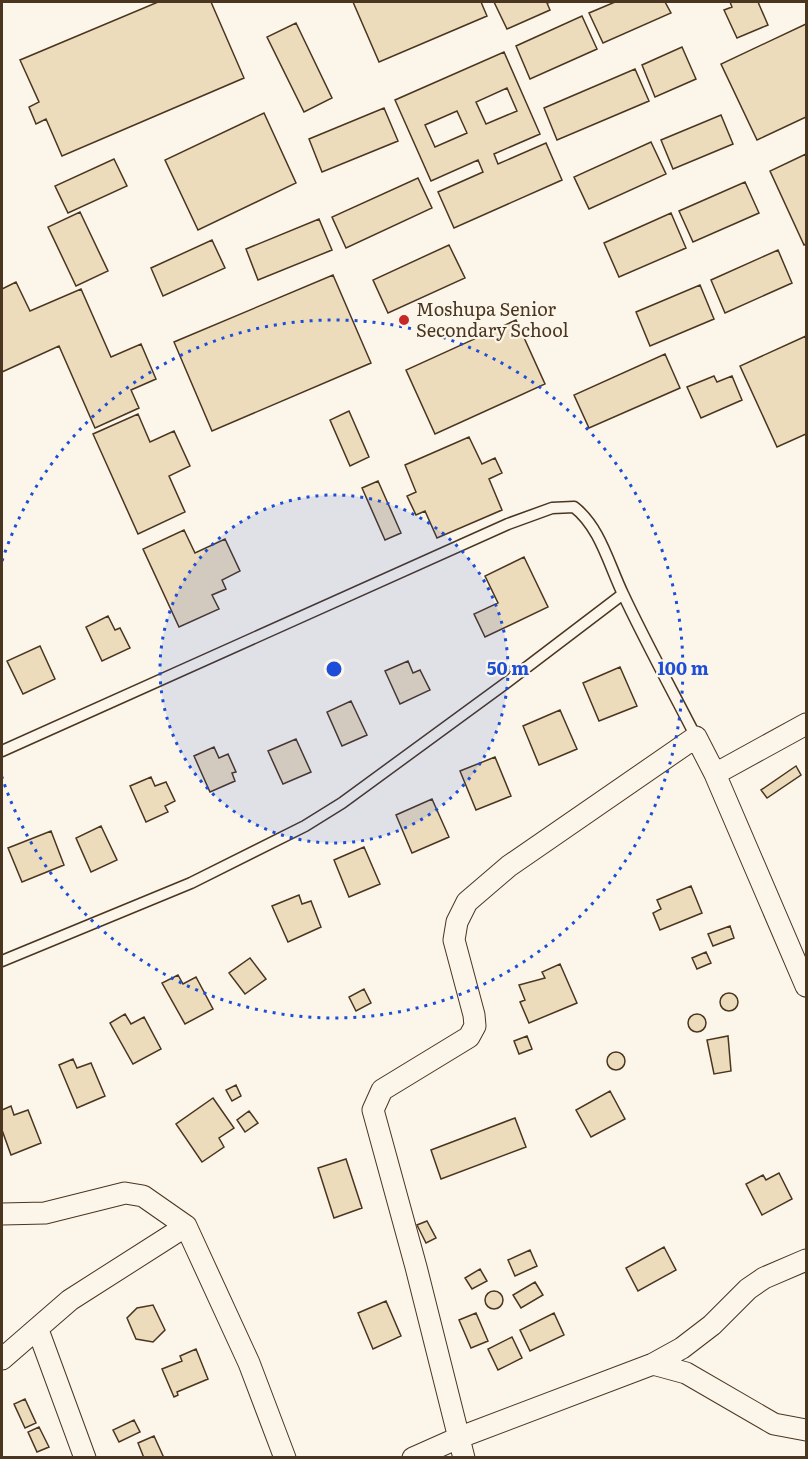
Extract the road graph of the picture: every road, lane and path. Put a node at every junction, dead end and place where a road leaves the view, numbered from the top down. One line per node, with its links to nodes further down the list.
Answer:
1 (622, 594): 3 (lane); 4 (lane); 6 (lane)
2 (807, 724): 5 (street)
3 (696, 738): 5 (street); 15 (street)
4 (2, 751)
5 (715, 774): 7 (street)
6 (2, 961)
7 (807, 986)
8 (2, 1214): 9 (street)
9 (186, 1226): 11 (street); 17 (street)
10 (807, 1260): 13 (street)
11 (38, 1330): 12 (street); 16 (street)
12 (2, 1359)
13 (653, 1364): 14 (street); 15 (street)
14 (807, 1430)
15 (461, 1448): 18 (street)
16 (85, 1458)
17 (285, 1458)
18 (413, 1458)

